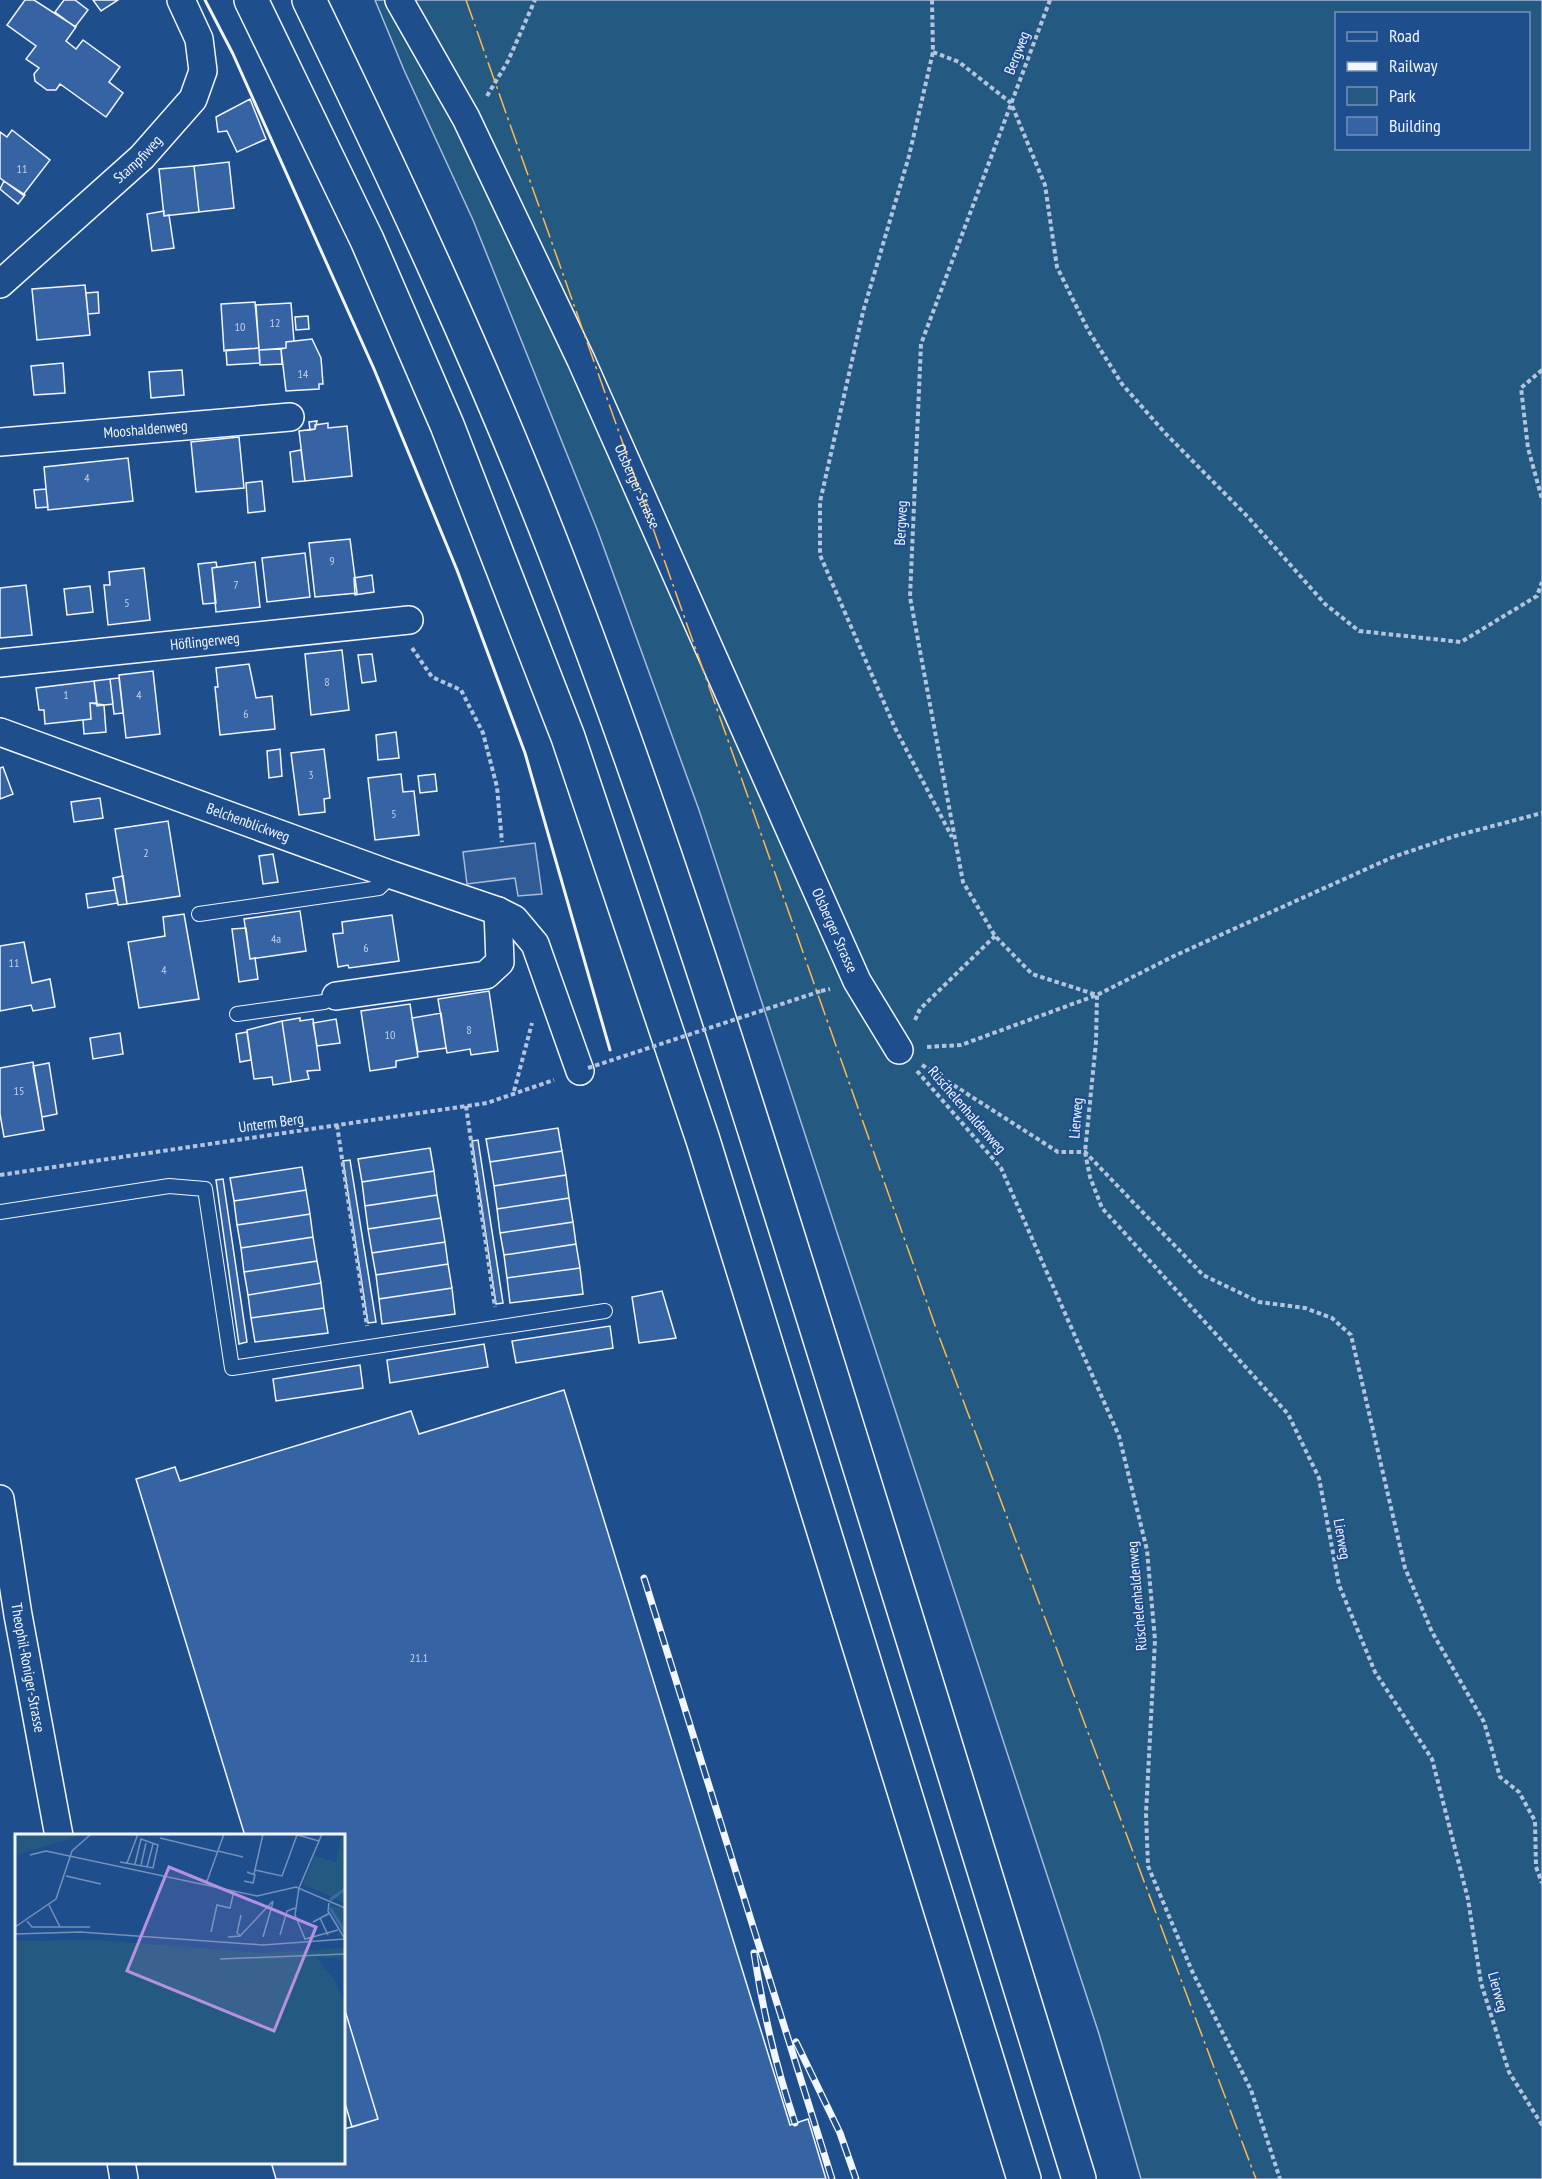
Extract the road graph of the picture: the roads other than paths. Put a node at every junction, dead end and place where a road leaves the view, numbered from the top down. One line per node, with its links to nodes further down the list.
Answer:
1 (181, 0): 5 (street, Stampfiweg)
2 (251, 0): 25 (highway)
3 (309, 0): 26 (highway)
4 (399, 0): 16 (street, Olsberger Strasse)
5 (0, 285)
6 (290, 417): 7 (street, Mooshaldenweg)
7 (0, 442)
8 (409, 620): 9 (street, Höflingerweg)
9 (0, 663)
10 (0, 732): 11 (street, Belchenblickweg)
11 (392, 875): 12 (street, Belchenblickweg); 13 (lane)
12 (498, 910): 14 (street); 17 (street, Belchenblickweg)
13 (199, 914)
14 (336, 996): 15 (lane)
15 (237, 1014)
16 (899, 1050)
17 (584, 1070)
18 (0, 1212): 19 (lane)
19 (605, 1311)
20 (0, 1499): 21 (street, Theophil-Roniger-Strasse)
21 (9, 1616): 22 (street, Theophil-Roniger-Strasse)
22 (59, 1834)
23 (121, 2164): 24 (street)
24 (124, 2179)
25 (1024, 2179)
26 (1079, 2179)

